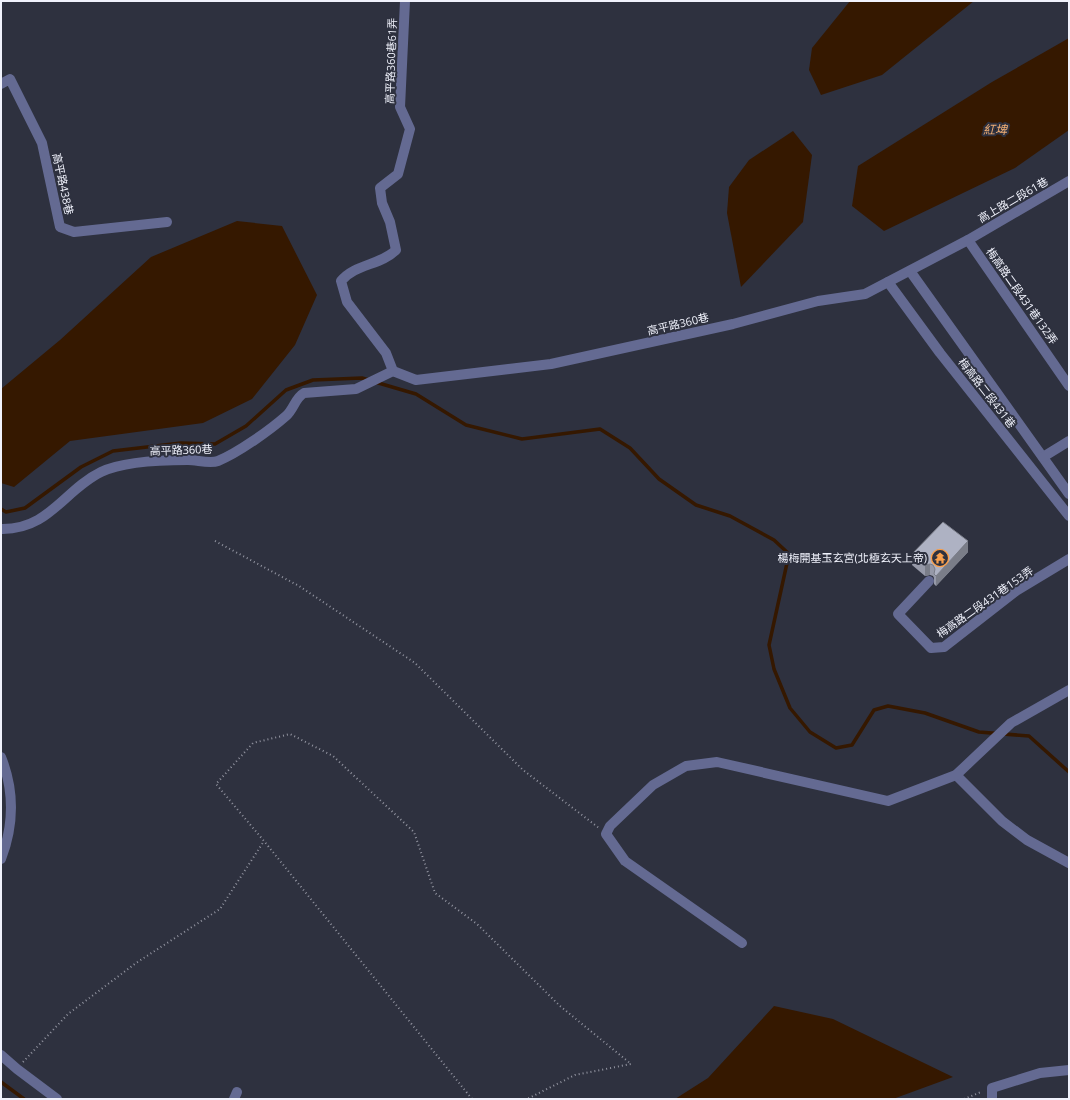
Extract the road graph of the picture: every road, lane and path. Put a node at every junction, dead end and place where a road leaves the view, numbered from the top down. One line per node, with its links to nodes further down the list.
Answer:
1 (404, 1): 8 (street, 高平路360巷61弄)
2 (1, 84): 4 (street, 高平路438巷)
3 (1069, 181): 5 (street, 高上路二段61巷)
4 (167, 222)
5 (968, 240): 6 (street, 高平路360巷); 9 (street, 梅高路二段431巷132弄)
6 (910, 271): 7 (street, 高平路360巷); 11 (street, 梅高路二段431巷)
7 (888, 282): 8 (street, 高平路360巷); 13 (street, 梅高路二段431巷)
8 (392, 372): 14 (street, 高平路360巷)
9 (1069, 386)
10 (1069, 441): 11 (street)
11 (1043, 457): 12 (street, 梅高路二段431巷)
12 (1069, 494)
13 (1069, 516)
14 (1, 529)
15 (215, 541): 21 (path)
16 (1069, 559): 17 (street, 梅高路二段431巷153弄)
17 (929, 581)
18 (1069, 690): 20 (street)
19 (1, 757): 23 (street)
20 (956, 775): 21 (street); 24 (street)
21 (606, 834): 25 (street)
22 (264, 841): 27 (path); 31 (path); 32 (path)
23 (1, 859)
24 (1069, 863)
25 (742, 943)
26 (1, 1055): 27 (street)
27 (17, 1069): 30 (street)
28 (1069, 1070): 29 (street)
29 (992, 1088): 33 (path); 34 (street)
30 (57, 1099)
31 (472, 1099)
32 (527, 1099)
33 (964, 1099)
34 (992, 1099)

